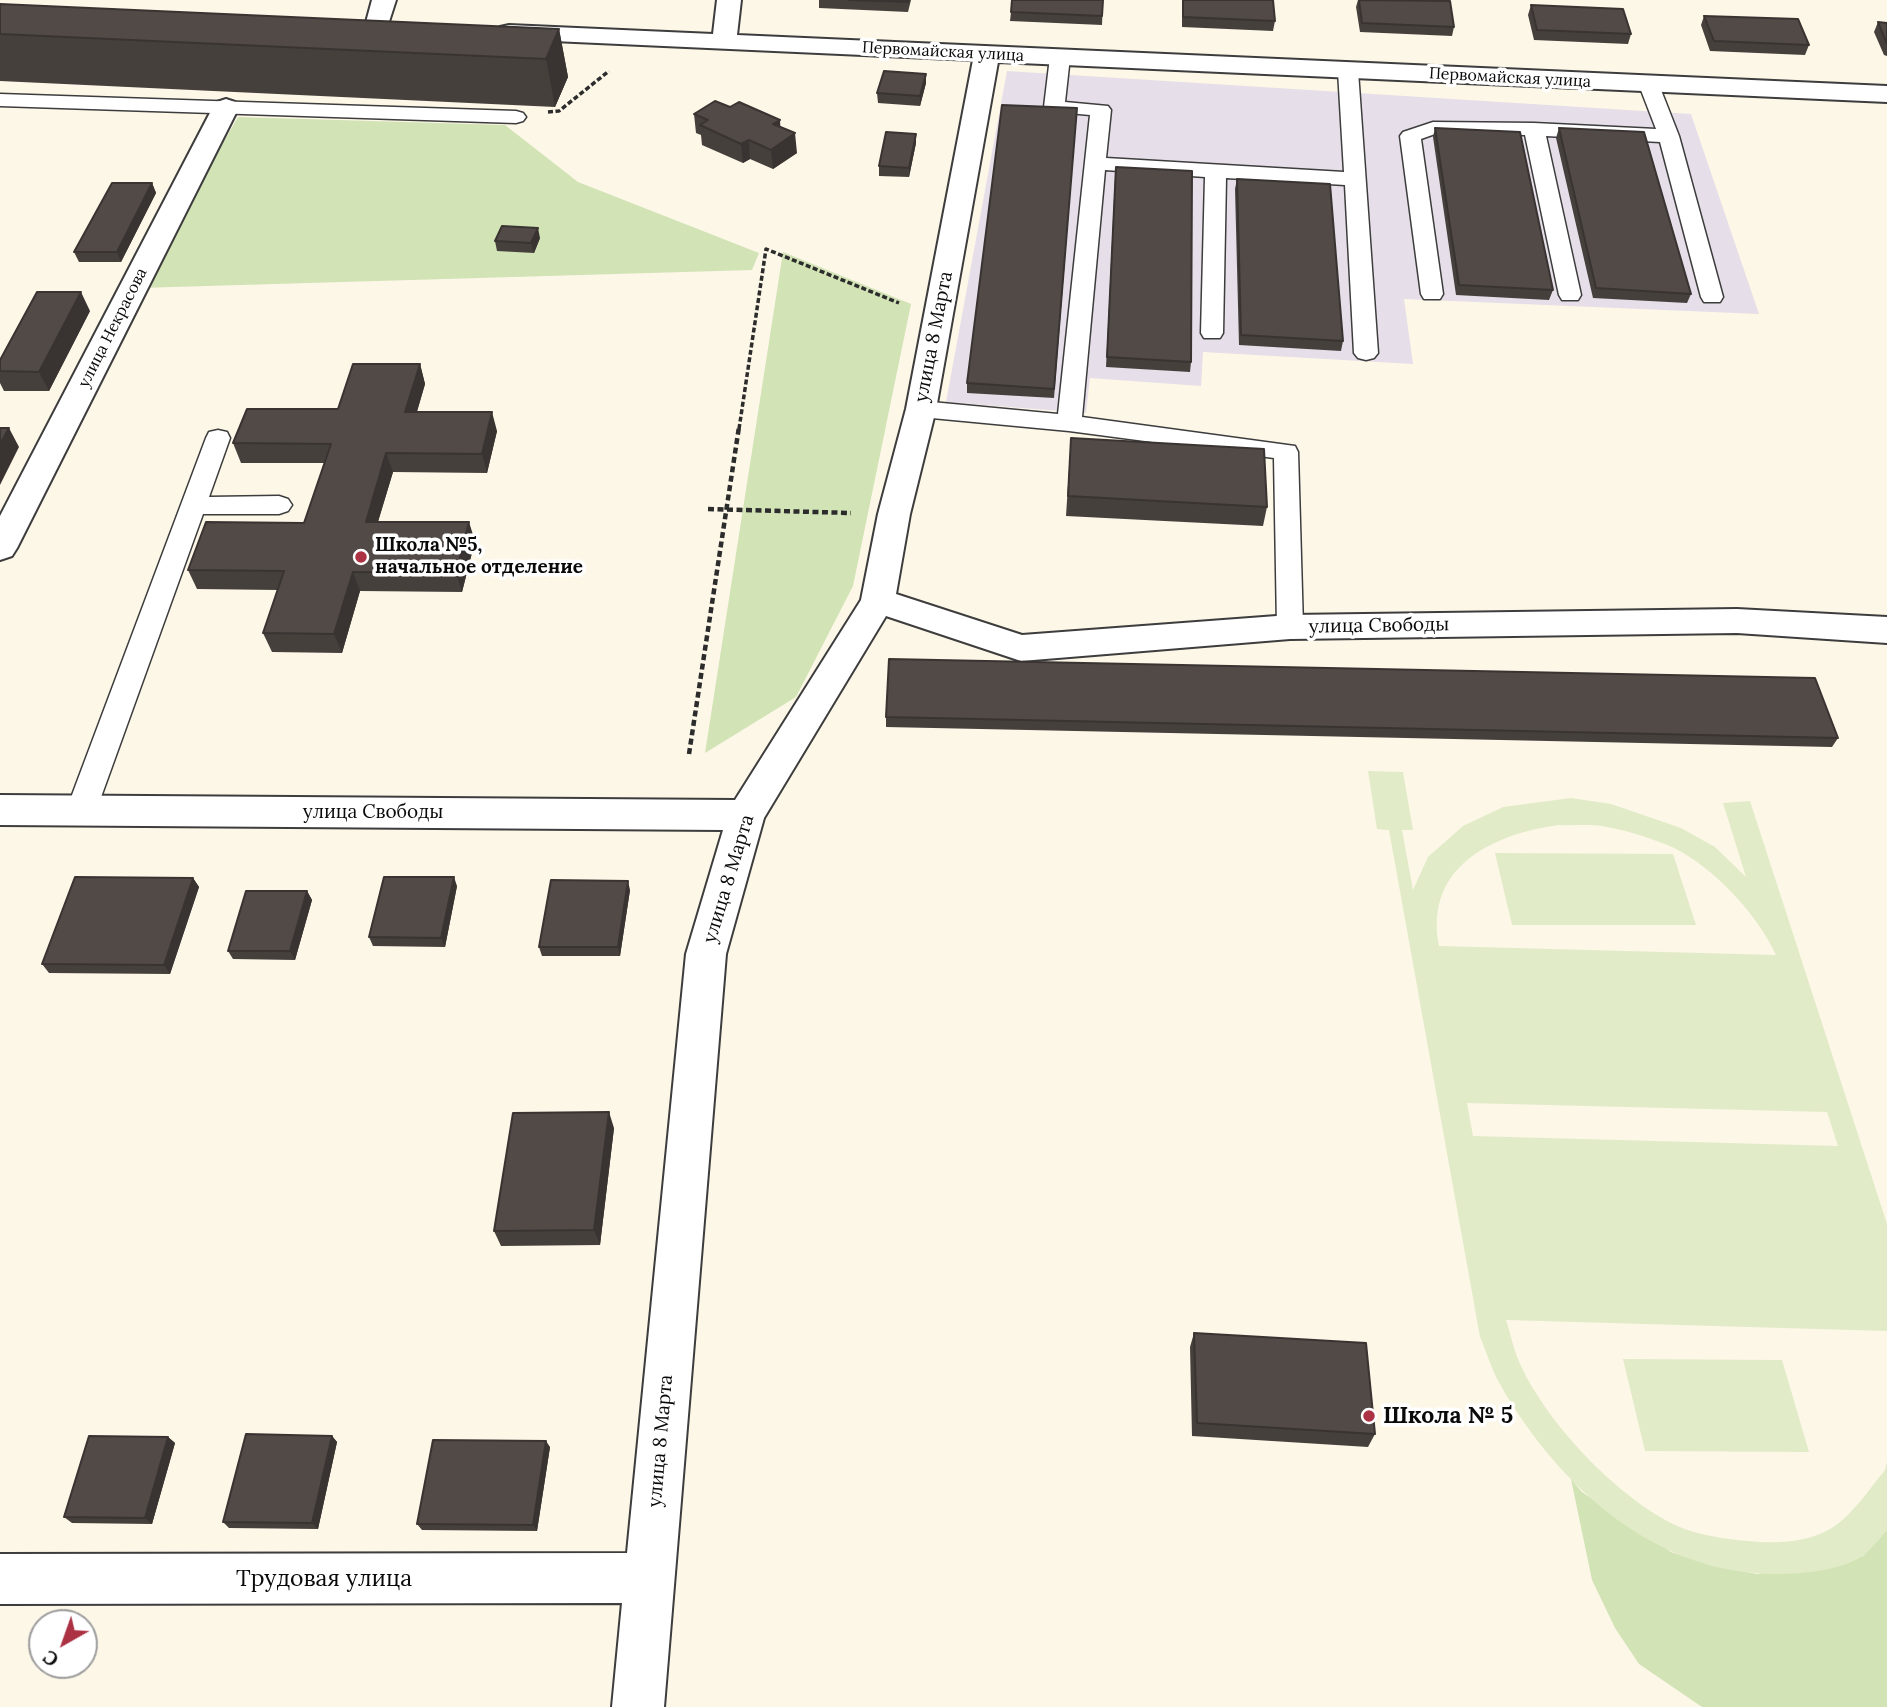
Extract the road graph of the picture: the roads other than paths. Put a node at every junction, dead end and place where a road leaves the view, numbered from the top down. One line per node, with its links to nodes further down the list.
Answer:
1 (384, 0): 4 (street)
2 (729, 0): 7 (street)
3 (349, 25): 4 (street)
4 (377, 26): 5 (street)
5 (404, 27)
6 (488, 31): 7 (street, Первомайская улица)
7 (724, 41): 8 (street, Первомайская улица)
8 (987, 54): 9 (street, Первомайская улица); 26 (street, улица 8 Марта)
9 (1060, 57): 10 (street, Первомайская улица); 18 (lane)
10 (1348, 71): 11 (street, Первомайская улица); 20 (lane)
11 (1649, 85): 12 (street, Первомайская улица); 17 (lane)
12 (1887, 94)
13 (0, 100): 14 (lane)
14 (226, 107): 15 (lane); 31 (street, улица Некрасова)
15 (516, 117)
16 (1534, 129): 17 (lane); 21 (lane); 22 (lane)
17 (1669, 136): 23 (lane)
18 (1095, 163): 19 (lane); 27 (lane)
19 (1216, 171): 20 (lane); 24 (lane)
20 (1355, 179): 25 (lane)
21 (1432, 294)
22 (1570, 295)
23 (1712, 297)
24 (1212, 333)
25 (1366, 353)
26 (921, 409): 27 (lane); 32 (street, улица 8 Марта)
27 (1069, 423): 33 (lane)
28 (218, 438): 30 (lane)
29 (279, 505): 30 (lane)
30 (193, 506): 36 (lane)
31 (0, 548)
32 (878, 601): 33 (street, улица Свободы); 37 (street, улица 8 Марта)
33 (1290, 627): 34 (street, улица Свободы)
34 (1887, 630)
35 (0, 810): 36 (street, улица Свободы)
36 (81, 811): 37 (street, улица Свободы)
37 (746, 815): 38 (street, улица 8 Марта)
38 (649, 1578): 39 (street, Трудовая улица); 40 (street, улица 8 Марта)
39 (0, 1579)
40 (638, 1707)

